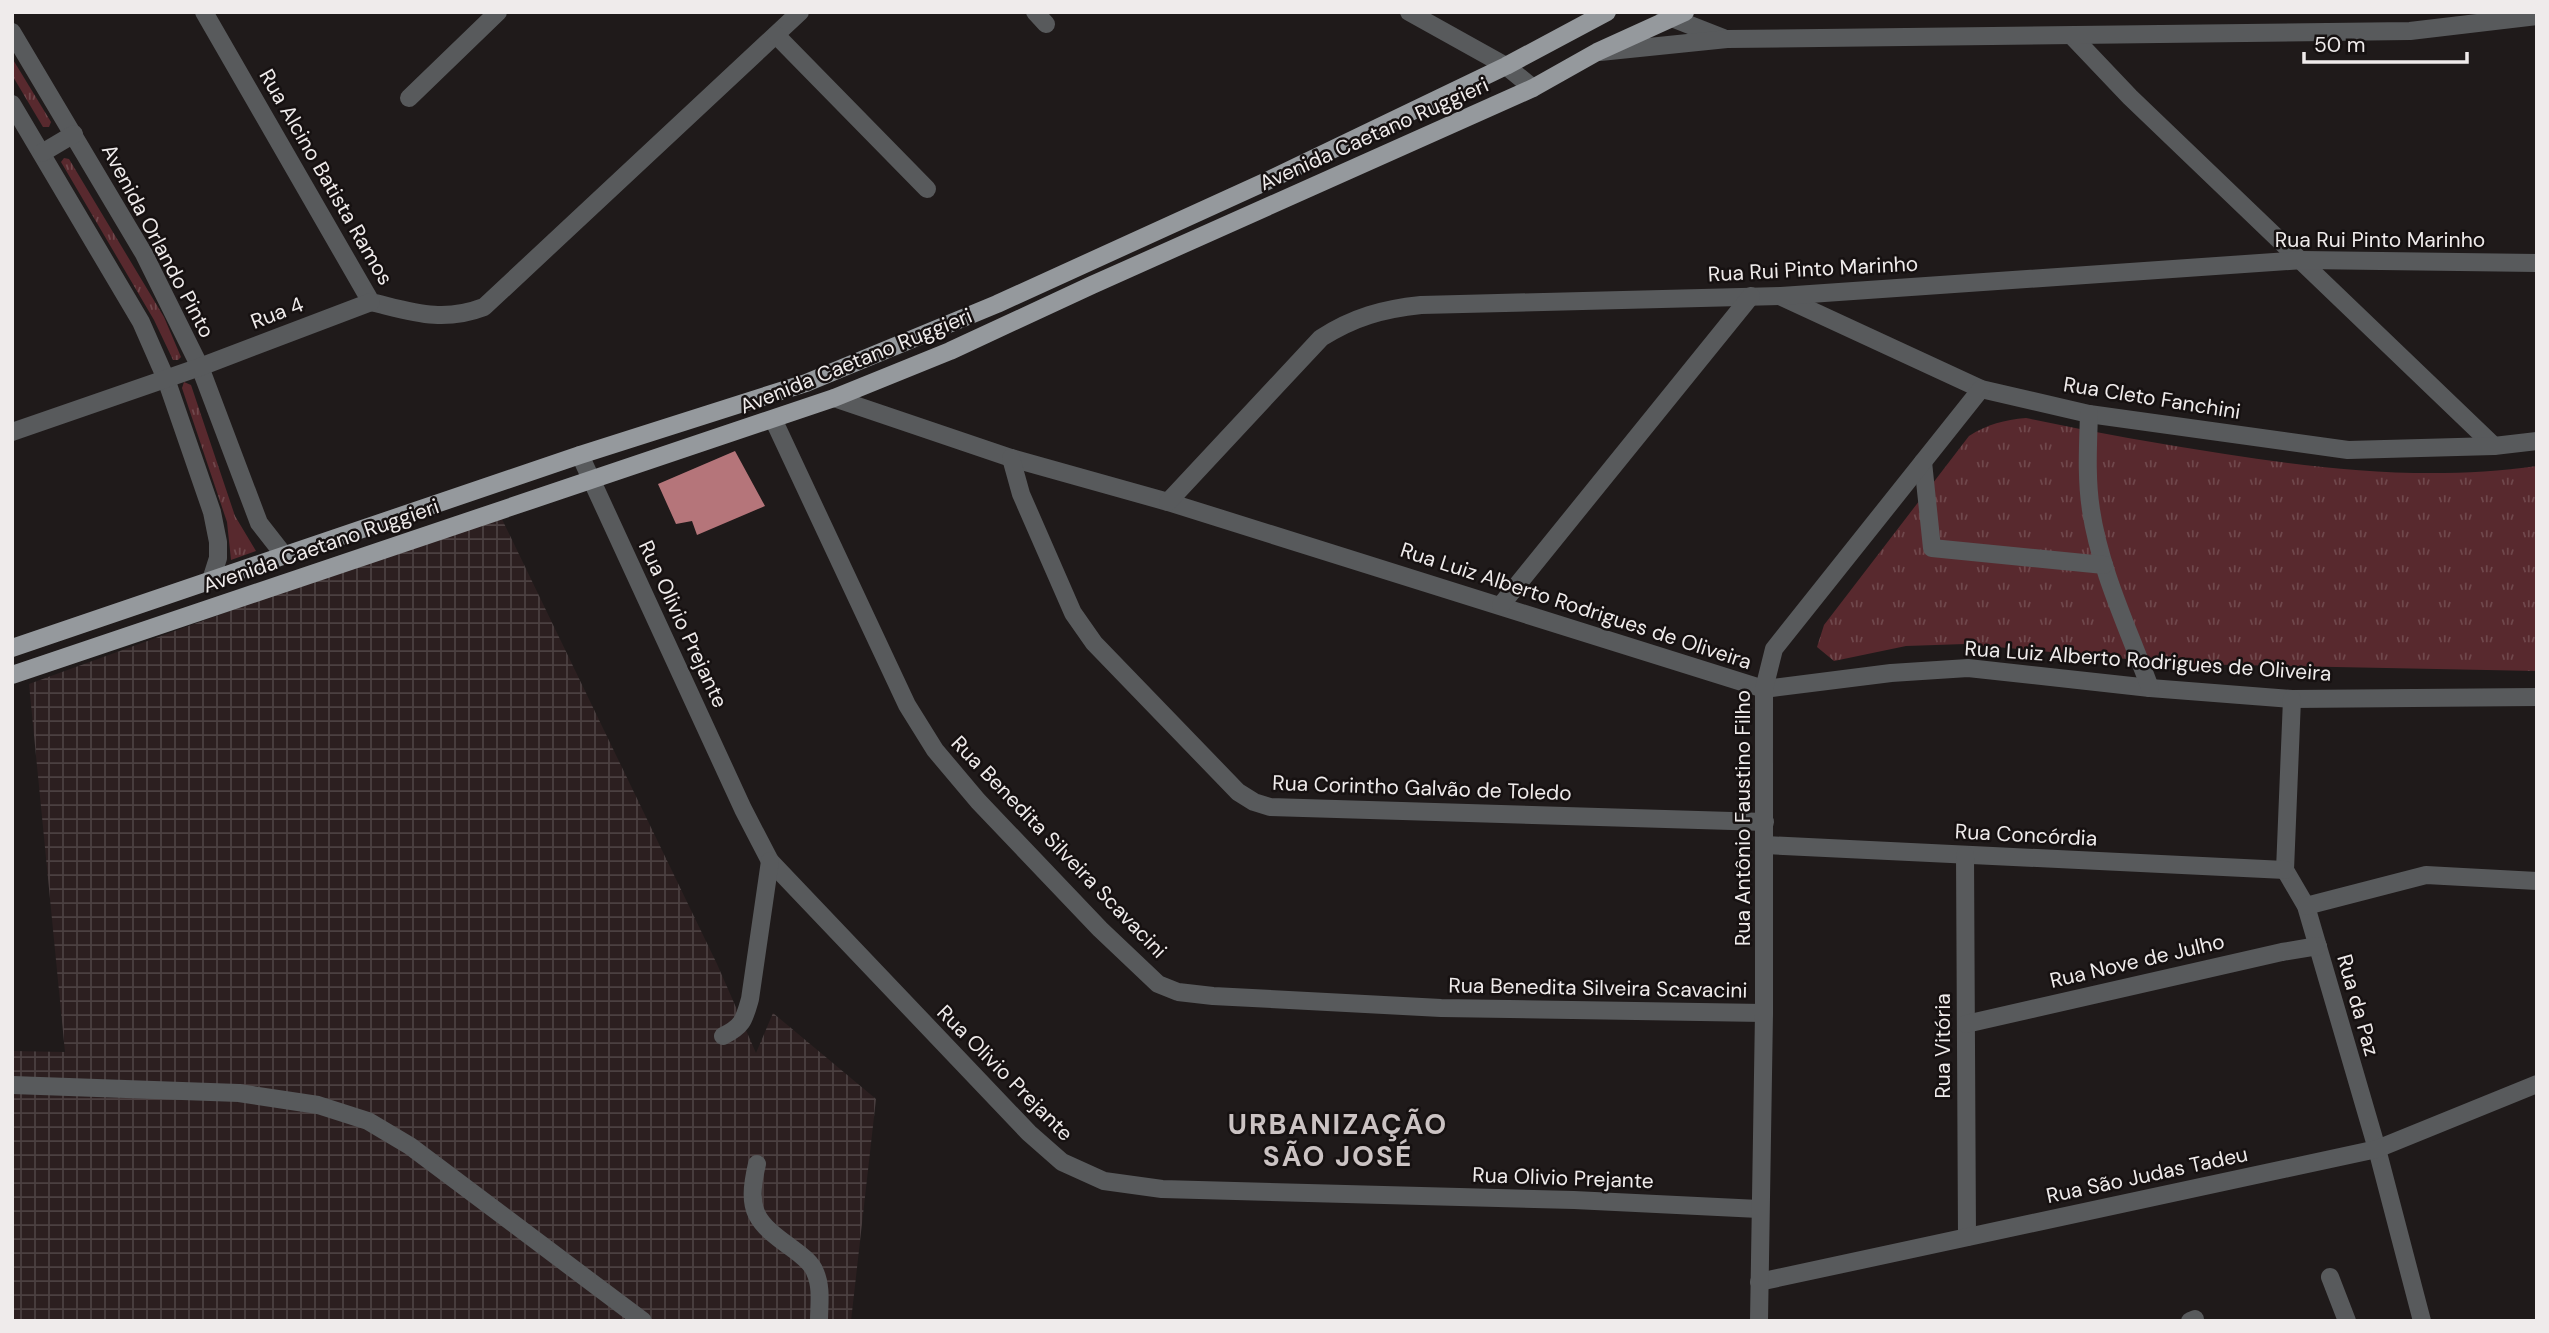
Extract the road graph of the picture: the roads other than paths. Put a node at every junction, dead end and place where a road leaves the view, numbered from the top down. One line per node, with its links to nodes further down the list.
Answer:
1 (204, 12): 24 (street, Rua Alcino Batista Ramos)
2 (498, 12): 15 (street)
3 (800, 12): 9 (street)
4 (1409, 12): 13 (street)
5 (1599, 14): 13 (main road, Avenida Caetano Ruggieri)
6 (1674, 14): 11 (street); 12 (main road, Avenida Caetano Ruggieri)
7 (2537, 16): 10 (street)
8 (12, 32): 17 (street, Avenida Orlando Pinto)
9 (776, 35): 19 (street); 24 (street, Rua Alcino Batista Ramos)
10 (2072, 36): 11 (street); 20 (street)
11 (1727, 39): 12 (street)
12 (1597, 52): 14 (main road, Avenida Caetano Ruggieri)
13 (1506, 66): 14 (street); 34 (main road, Avenida Caetano Ruggieri)
14 (1533, 88): 28 (main road, Avenida Caetano Ruggieri)
15 (409, 98)
16 (12, 104): 18 (street)
17 (74, 134): 18 (street); 25 (street, Avenida Orlando Pinto)
18 (41, 153): 26 (street)
19 (926, 189)
20 (2303, 260): 21 (street, Rua Rui Pinto Marinho); 23 (street, Rua Rui Pinto Marinho); 33 (street)
21 (2537, 263)
22 (1751, 296): 23 (street, Rua Rui Pinto Marinho); 38 (street, Rua Rui Pinto Marinho); 42 (street)
23 (1781, 296): 27 (street, Rua Cleto Fanchini)
24 (370, 302): 25 (street, Rua 4)
25 (200, 367): 26 (street, Rua 4); 39 (street, Avenida Orlando Pinto)
26 (166, 379): 31 (street, Rua 4); 41 (street)
27 (1981, 389): 29 (street, Rua Cleto Fanchini); 36 (street, Rua Antônio Faustino Filho)
28 (834, 398): 30 (main road, Avenida Caetano Ruggieri); 35 (street, Rua Luiz Alberto Rodrigues de Oliveira)
29 (2089, 414): 33 (street, Rua Cleto Fanchini); 40 (street)
30 (774, 421): 37 (main road, Avenida Caetano Ruggieri); 57 (street, Rua Benedita Silveira Scavacini)
31 (12, 432)
32 (2537, 441): 33 (street, Rua Cleto Fanchini)
33 (2494, 446)
34 (580, 454): 37 (street, Rua Olivio Prejante); 39 (main road, Avenida Caetano Ruggieri)
35 (1011, 458): 38 (street, Rua Luiz Alberto Rodrigues de Oliveira); 49 (street, Rua Corintho Galvão de Toledo)
36 (1923, 462): 40 (street); 46 (street, Rua Antônio Faustino Filho)
37 (591, 479): 44 (main road, Avenida Caetano Ruggieri); 52 (street, Rua Olivio Prejante)
38 (1168, 502): 42 (street, Rua Luiz Alberto Rodrigues de Oliveira)
39 (284, 555): 41 (main road, Avenida Caetano Ruggieri)
40 (2104, 565): 45 (street)
41 (211, 580): 43 (main road, Avenida Caetano Ruggieri)
42 (1501, 605): 46 (street, Rua Luiz Alberto Rodrigues de Oliveira)
43 (12, 648)
44 (12, 675)
45 (2150, 688): 46 (street, Rua Luiz Alberto Rodrigues de Oliveira); 48 (street, Rua Luiz Alberto Rodrigues de Oliveira)
46 (1764, 689): 49 (street, Rua Antônio Faustino Filho)
47 (2537, 697): 48 (street, Rua Luiz Alberto Rodrigues de Oliveira)
48 (2292, 699): 53 (street)
49 (1765, 822): 50 (street, Rua Antônio Faustino Filho)
50 (1765, 845): 51 (street, Rua Concórdia); 57 (street, Rua Antônio Faustino Filho)
51 (1965, 855): 53 (street, Rua Concórdia); 58 (street, Rua Vitória)
52 (771, 861): 59 (street); 64 (street, Rua Olivio Prejante)
53 (2285, 870): 55 (street, Rua da Paz)
54 (2537, 881): 55 (street)
55 (2306, 905): 56 (street, Rua da Paz)
56 (2318, 946): 58 (street, Rua Nove de Julho); 62 (street, Rua da Paz)
57 (1764, 1013): 64 (street, Rua Antônio Faustino Filho)
58 (1966, 1024): 65 (street, Rua Vitória)
59 (723, 1036)
60 (2537, 1084): 62 (street, Rua São Judas Tadeu)
61 (12, 1085): 68 (street)
62 (2377, 1149): 65 (street, Rua São Judas Tadeu); 72 (street, Rua da Paz)
63 (757, 1164): 69 (street)
64 (1759, 1209): 67 (street, Rua Antônio Faustino Filho)
65 (1967, 1237): 67 (street, Rua São Judas Tadeu)
66 (2330, 1277): 71 (street)
67 (1759, 1282): 70 (street, Rua Antônio Faustino Filho)
68 (643, 1321)
69 (819, 1321)
70 (1759, 1321)
71 (2347, 1321)
72 (2422, 1321)

